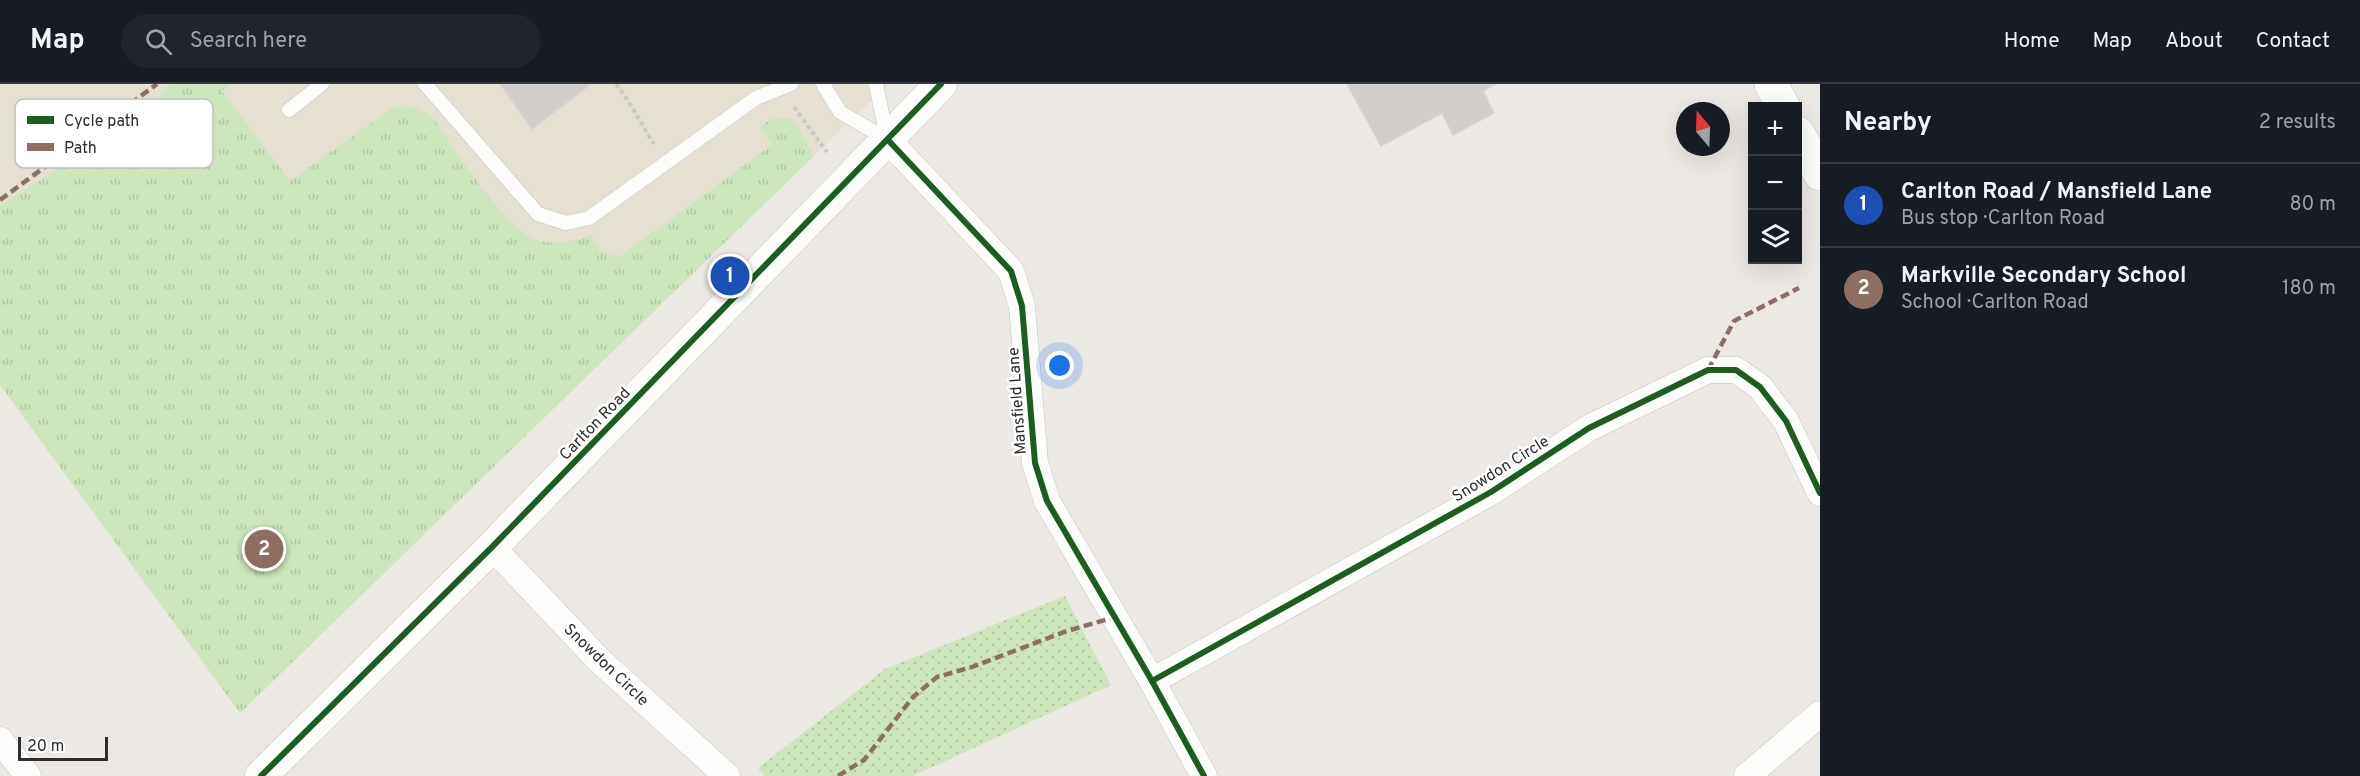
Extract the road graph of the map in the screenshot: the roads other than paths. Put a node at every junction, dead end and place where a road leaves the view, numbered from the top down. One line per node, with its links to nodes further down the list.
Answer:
1 (322, 84): 9 (lane)
2 (425, 84): 7 (lane)
3 (823, 84): 10 (lane)
4 (876, 84): 10 (lane)
5 (941, 84): 10 (street, Carlton Road)
6 (1771, 84): 8 (main road)
7 (785, 86)
8 (1781, 102)
9 (289, 110)
10 (888, 140): 14 (street, Carlton Road); 15 (street, Mansfield Lane)
11 (1802, 142): 12 (main road)
12 (1820, 174)
13 (1820, 493): 15 (street, Snowdon Circle)
14 (492, 547): 19 (street, Carlton Road); 20 (street, Snowdon Circle)
15 (1152, 681): 21 (street, Mansfield Lane)
16 (1820, 714): 22 (street)
17 (0, 740): 18 (street)
18 (28, 776)
19 (261, 776)
20 (727, 776)
21 (1204, 776)
22 (1747, 776)

